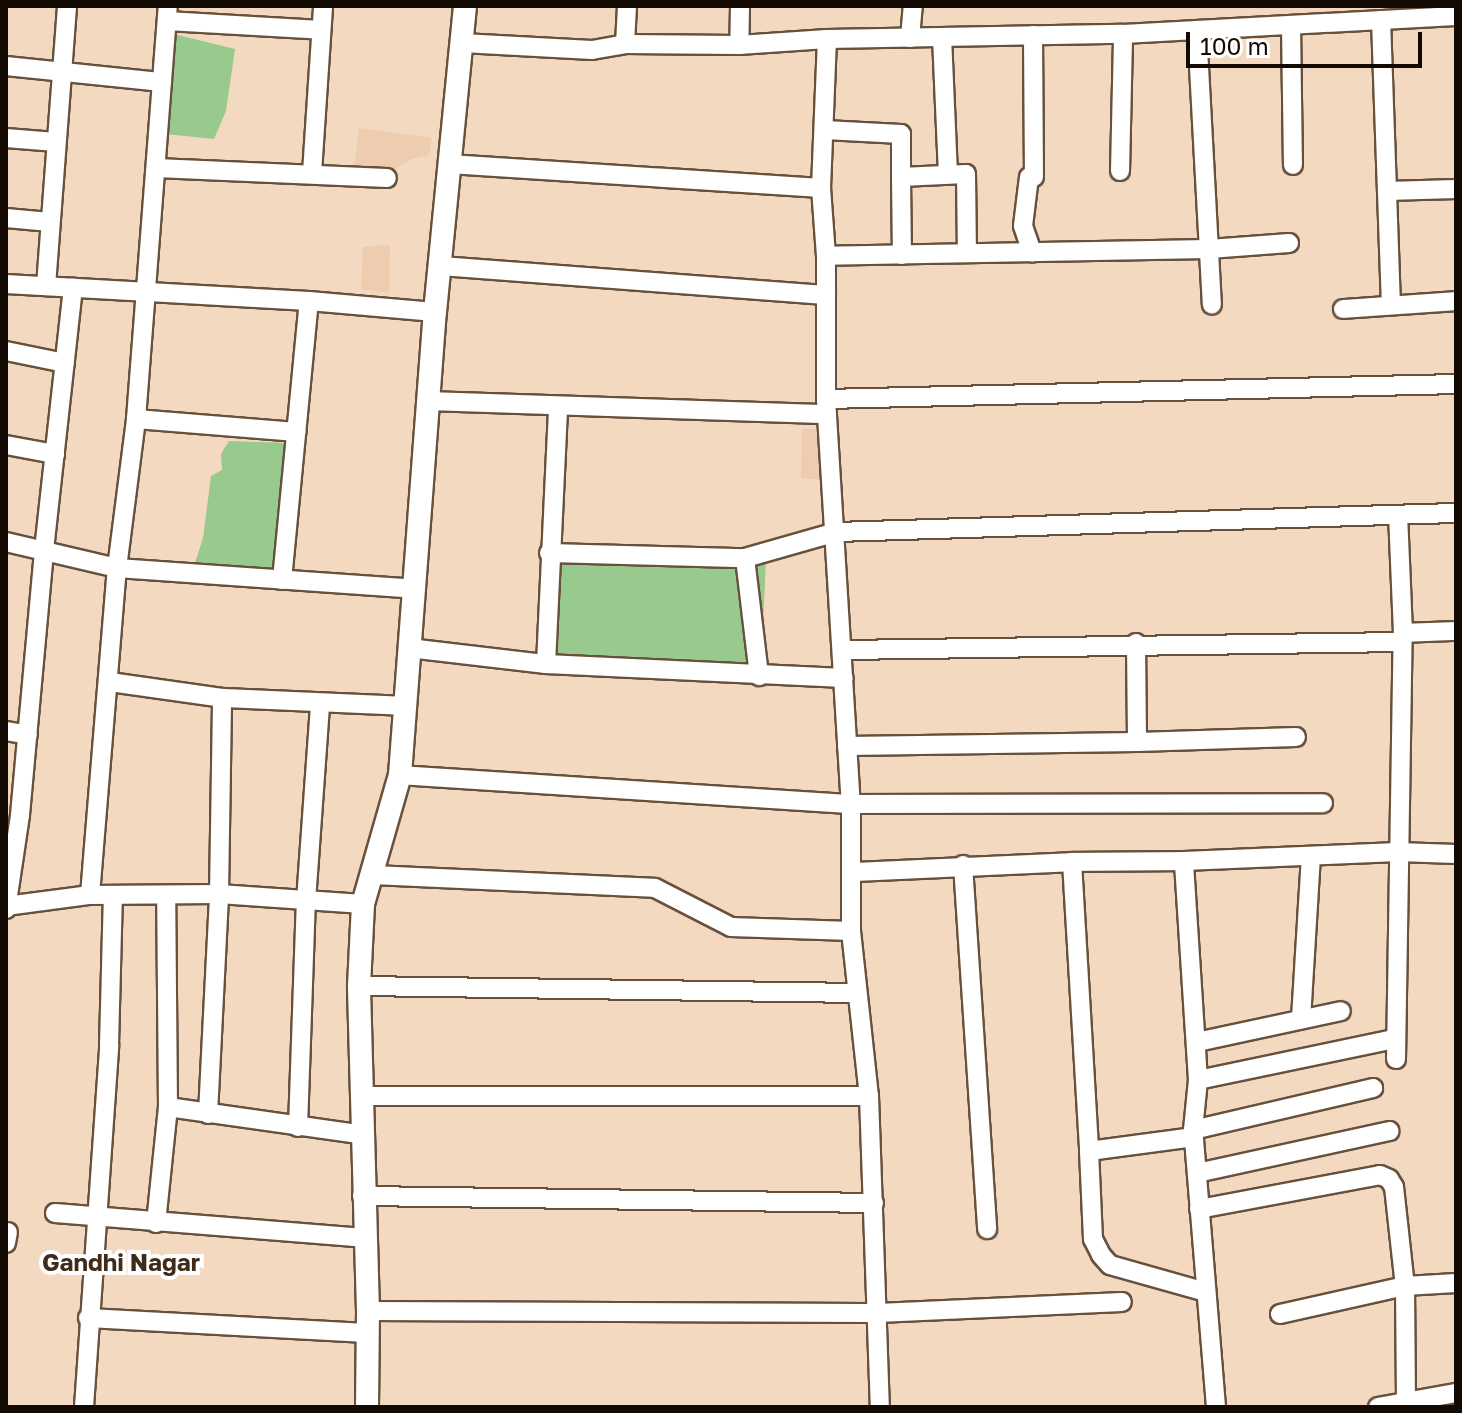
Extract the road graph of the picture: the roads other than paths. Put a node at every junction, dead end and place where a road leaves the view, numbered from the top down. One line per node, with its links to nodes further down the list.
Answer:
1 (67, 6): 22 (street)
2 (323, 6): 11 (street)
3 (465, 6): 18 (street)
4 (627, 6): 19 (street)
5 (740, 6): 20 (street)
6 (913, 6): 16 (street)
7 (168, 13): 11 (street); 23 (street)
8 (1456, 16): 9 (street)
9 (1381, 20): 10 (street); 37 (street)
10 (1291, 25): 12 (street); 28 (street)
11 (321, 30): 31 (street)
12 (1197, 30): 13 (street); 41 (street)
13 (1123, 34): 14 (street); 30 (street)
14 (1033, 35): 15 (street); 42 (street)
15 (942, 37): 16 (street); 32 (street)
16 (910, 38): 17 (street)
17 (827, 39): 20 (street); 24 (street)
18 (462, 43): 19 (street); 27 (street)
19 (625, 44): 20 (street)
20 (739, 45)
21 (6, 66): 22 (street)
22 (61, 71): 23 (street); 26 (street)
23 (162, 82): 29 (street)
24 (825, 130): 33 (street); 35 (street)
25 (6, 138): 26 (street)
26 (56, 142): 39 (street)
27 (449, 164): 35 (street); 46 (street)
28 (1293, 165)
29 (156, 168): 31 (street); 50 (street)
30 (1120, 171)
31 (312, 173): 34 (street)
32 (948, 173): 33 (street); 43 (street)
33 (901, 177): 44 (street)
34 (387, 178)
35 (821, 188): 45 (street)
36 (1456, 189): 37 (street)
37 (1387, 191): 54 (street)
38 (6, 218): 39 (street)
39 (50, 222): 48 (street)
40 (1289, 243): 41 (street)
41 (1209, 249): 42 (street); 55 (street)
42 (1032, 252): 43 (street)
43 (967, 253): 44 (street)
44 (902, 255): 45 (street)
45 (826, 256): 51 (street)
46 (440, 266): 51 (street); 57 (street)
47 (6, 284): 48 (street)
48 (46, 286): 49 (street)
49 (73, 288): 50 (street); 59 (street)
50 (146, 290): 52 (street); 64 (street)
51 (826, 295): 63 (street)
52 (309, 301): 57 (street); 65 (street)
53 (1456, 301): 54 (street)
54 (1391, 304): 56 (street)
55 (1212, 305)
56 (1343, 309)
57 (435, 312): 61 (street)
58 (6, 351): 59 (street)
59 (65, 363): 67 (street)
60 (1456, 384): 63 (street)
61 (429, 401): 62 (street); 77 (street)
62 (558, 406): 63 (street); 73 (street)
63 (826, 406): 70 (street)
64 (136, 419): 65 (street); 75 (street)
65 (296, 432): 76 (street)
66 (6, 445): 67 (street)
67 (55, 454): 72 (street)
68 (1456, 513): 69 (street)
69 (1398, 515): 70 (street); 79 (street)
70 (836, 532): 74 (street); 82 (street)
71 (6, 542): 72 (street)
72 (44, 550): 75 (street); 91 (street)
73 (549, 553): 74 (street); 83 (street)
74 (745, 558): 84 (street)
75 (117, 568): 76 (street); 86 (street)
76 (282, 580): 77 (street)
77 (414, 589): 81 (street)
78 (1456, 631): 79 (street)
79 (1403, 637): 80 (street); 99 (street)
80 (1136, 643): 82 (street); 93 (street)
81 (409, 648): 83 (street); 89 (street)
82 (843, 650): 85 (street)
83 (546, 664): 84 (street)
84 (759, 676): 85 (street)
85 (844, 678): 94 (street)
86 (110, 682): 87 (street); 108 (street)
87 (222, 698): 88 (street); 107 (street)
88 (320, 704): 89 (street); 111 (street)
89 (404, 706): 95 (street)
90 (6, 731): 91 (street)
91 (28, 735): 98 (street)
92 (1296, 737): 93 (street)
93 (1137, 742): 94 (street)
94 (847, 746): 97 (street)
95 (400, 775): 97 (street); 106 (street)
96 (1323, 803): 97 (street)
97 (851, 804): 105 (street)
98 (13, 814): 113 (street)
99 (1398, 852): 100 (street); 101 (street); 119 (street)
100 (1456, 854)
101 (1311, 857): 102 (street); 118 (street)
102 (1184, 861): 103 (street); 120 (street)
103 (1072, 862): 104 (street); 132 (street)
104 (963, 865): 105 (street); 140 (street)
105 (853, 872): 114 (street)
106 (371, 875): 112 (street); 114 (street)
107 (219, 894): 109 (street); 111 (street); 127 (street)
108 (90, 895): 110 (street); 113 (street)
109 (166, 895): 110 (street); 126 (street)
110 (113, 896): 138 (street)
111 (306, 901): 112 (street); 128 (street)
112 (363, 904): 115 (street)
113 (6, 907)
114 (851, 931): 116 (street)
115 (359, 986): 116 (street); 124 (street)
116 (857, 993): 125 (street)
117 (1341, 1011): 118 (street)
118 (1301, 1019): 120 (street)
119 (1395, 1039): 121 (street); 122 (street)
120 (1197, 1042): 122 (street)
121 (1396, 1059)
122 (1198, 1080): 130 (street)
123 (1373, 1088): 130 (street)
124 (364, 1096): 125 (street); 131 (street)
125 (869, 1096): 135 (street)
126 (168, 1107): 127 (street); 139 (street)
127 (208, 1114): 128 (street)
128 (298, 1127): 131 (street)
129 (1389, 1131): 133 (street)
130 (1194, 1134): 132 (street); 133 (street)
131 (364, 1135): 134 (street)
132 (1089, 1151): 144 (street)
133 (1197, 1173): 136 (street)
134 (362, 1196): 135 (street); 141 (street)
135 (874, 1203): 146 (street)
136 (1199, 1209): 143 (street); 144 (street)
137 (55, 1213): 138 (street)
138 (95, 1216): 139 (street); 148 (street)
139 (156, 1223): 141 (street)
140 (987, 1229)
141 (364, 1238): 149 (street)
142 (1456, 1283): 143 (street)
143 (1405, 1286): 147 (street); 151 (street)
144 (1206, 1292): 155 (street)
145 (1122, 1302): 146 (street)
146 (878, 1313): 149 (street); 154 (street)
147 (1280, 1314)
148 (88, 1318): 149 (street); 152 (street)
149 (367, 1322): 153 (street)
150 (1456, 1393): 151 (street)
151 (1406, 1400): 156 (street)
152 (84, 1407)
153 (367, 1407)
154 (880, 1407)
155 (1216, 1407)
156 (1378, 1407)

